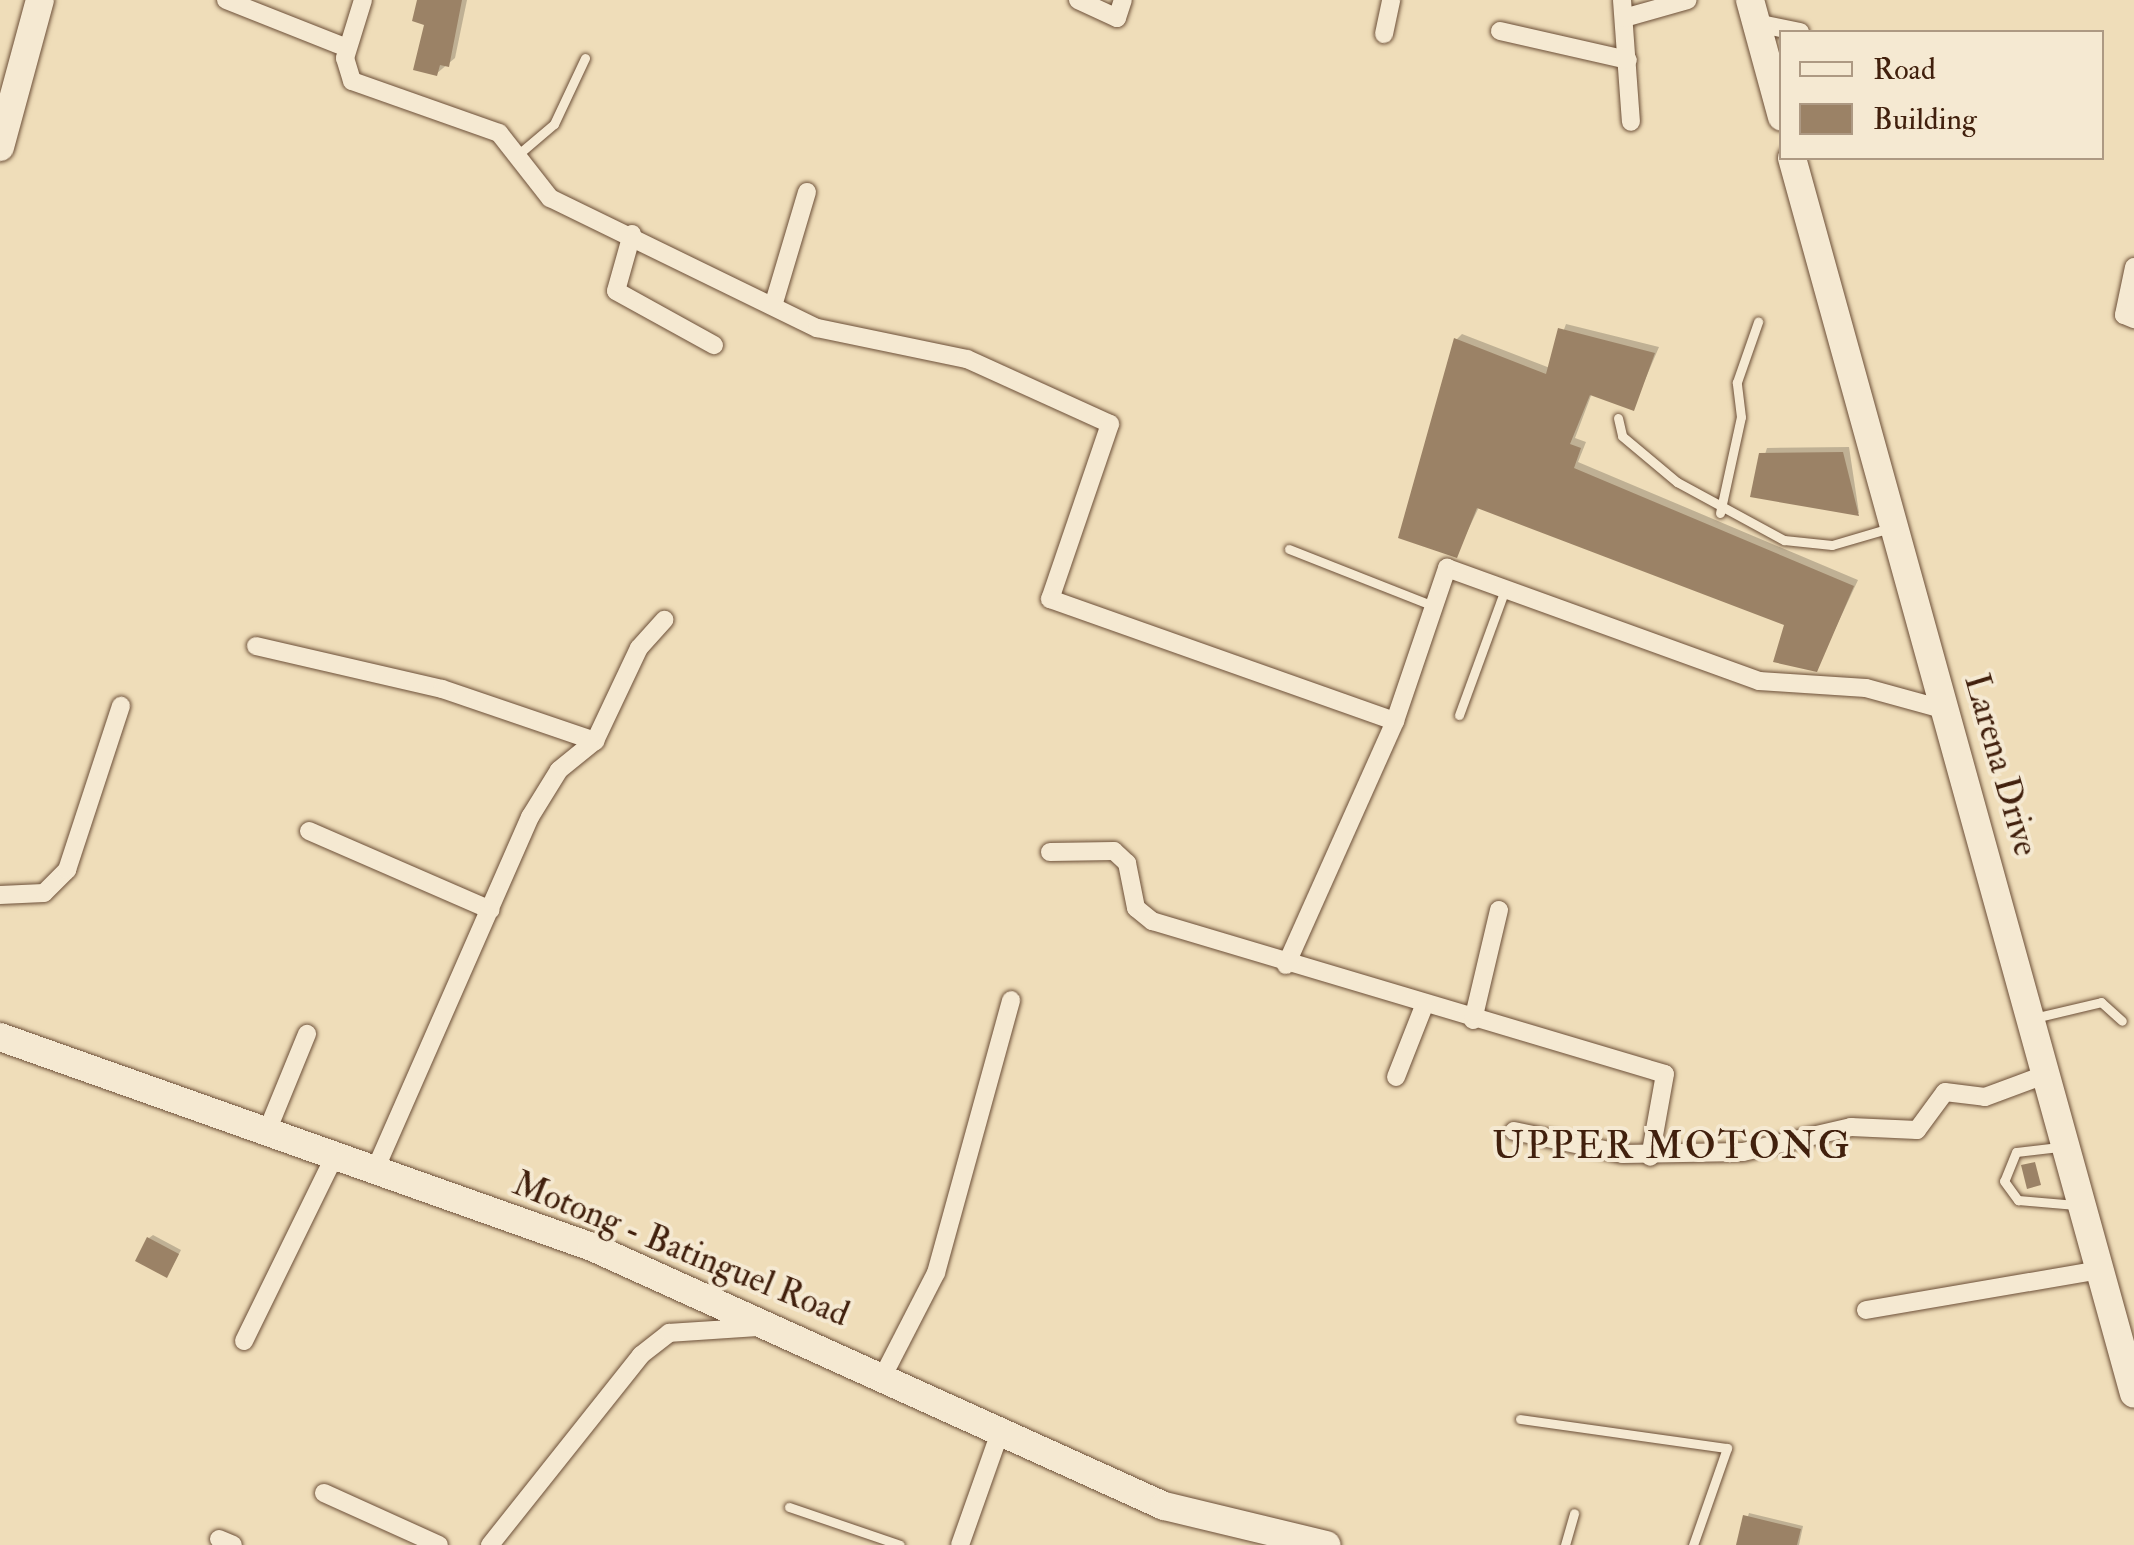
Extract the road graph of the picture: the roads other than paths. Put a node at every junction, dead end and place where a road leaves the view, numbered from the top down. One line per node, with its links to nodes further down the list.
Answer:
1 (40, 0): 18 (street)
2 (226, 0): 13 (street)
3 (363, 0): 13 (street)
4 (1078, 0): 5 (street)
5 (1122, 0)
6 (1391, 0): 12 (street)
7 (1688, 0): 8 (street)
8 (1623, 9): 15 (street)
9 (1753, 11): 10 (street); 16 (street)
10 (1796, 30)
11 (1500, 31): 15 (street)
12 (1384, 34)
13 (347, 48): 19 (street)
14 (585, 58): 19 (lane)
15 (1628, 60): 17 (street)
16 (1779, 106)
17 (1631, 122)
18 (0, 147)
19 (521, 152): 22 (street)
20 (1793, 160): 30 (street, Larena Drive)
21 (806, 192): 24 (street)
22 (632, 234): 24 (street); 27 (street)
23 (2134, 268): 25 (street)
24 (774, 306): 39 (street)
25 (2134, 320)
26 (1758, 322): 29 (lane)
27 (714, 345)
28 (1618, 418): 29 (lane)
29 (1720, 513): 30 (lane)
30 (1895, 527): 37 (street, Larena Drive)
31 (1289, 550): 33 (lane)
32 (1505, 589): 33 (street); 37 (street); 38 (lane)
33 (1434, 606): 39 (street)
34 (664, 620): 40 (street)
35 (256, 646): 40 (street)
36 (121, 706): 43 (street)
37 (1946, 710): 49 (street, Larena Drive)
38 (1460, 715)
39 (1395, 720): 46 (street)
40 (595, 741): 44 (street)
41 (309, 831): 44 (street)
42 (1050, 852): 46 (street)
43 (0, 895)
44 (491, 910): 61 (street)
45 (1499, 910): 50 (street)
46 (1286, 966): 48 (street)
47 (1011, 1000): 67 (street)
48 (1424, 1006): 50 (street); 55 (street)
49 (2032, 1019): 51 (lane); 54 (street, Larena Drive)
50 (1473, 1020): 60 (street)
51 (2122, 1021)
52 (306, 1034): 56 (street)
53 (0, 1037): 56 (street, Motong - Batinguel Road)
54 (2047, 1074): 58 (street, Larena Drive); 60 (street)
55 (1396, 1077)
56 (268, 1130): 59 (street, Motong - Batinguel Road)
57 (1514, 1132): 60 (street)
58 (2067, 1147): 62 (street, Larena Drive); 62 (lane)
59 (334, 1155): 61 (street, Motong - Batinguel Road); 66 (street)
60 (1650, 1157)
61 (375, 1170): 65 (street, Motong - Batinguel Road)
62 (2083, 1205): 63 (street, Larena Drive)
63 (2101, 1270): 64 (street); 68 (street, Larena Drive)
64 (1866, 1310)
65 (778, 1325): 67 (street, Motong - Batinguel Road); 75 (street)
66 (244, 1340)
67 (884, 1374): 70 (street, Motong - Batinguel Road)
68 (2134, 1394)
69 (1520, 1419): 80 (lane)
70 (1000, 1432): 77 (street); 78 (street, Motong - Batinguel Road)
71 (324, 1494): 74 (street)
72 (789, 1507): 76 (lane)
73 (1574, 1513): 79 (lane)
74 (439, 1545)
75 (490, 1545)
76 (900, 1545)
77 (960, 1545)
78 (1326, 1545)
79 (1566, 1545)
80 (1693, 1545)

